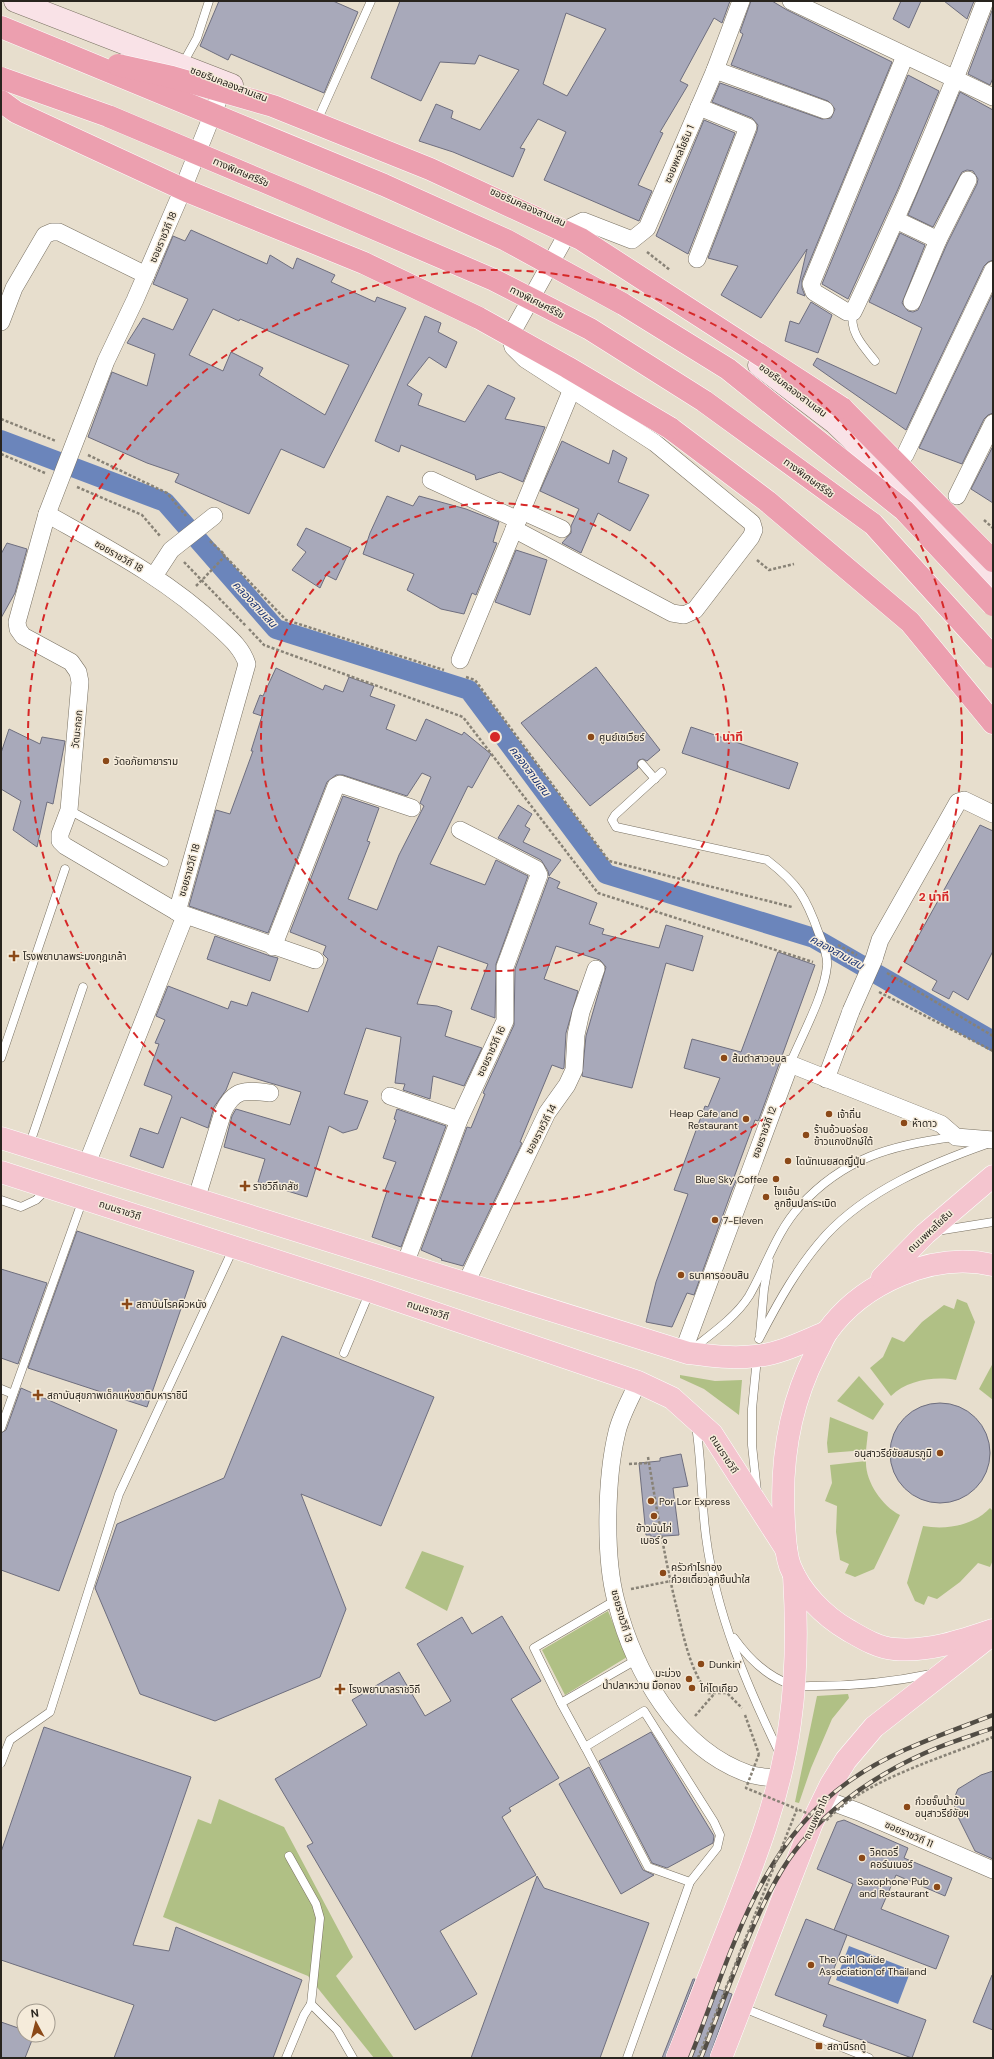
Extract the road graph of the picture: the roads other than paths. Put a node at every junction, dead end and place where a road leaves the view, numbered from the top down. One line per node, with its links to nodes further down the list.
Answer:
1 (15, 1): 11 (street, ซอยริมคลองสามเสน)
2 (209, 1): 11 (lane)
3 (371, 1): 21 (lane)
4 (742, 1): 12 (street, ซอยพหลโยธิน 1)
5 (791, 1): 7 (street)
6 (985, 1): 14 (street)
7 (807, 5): 10 (street)
8 (1, 27): 9 (highway)
9 (62, 52): 44 (highway, bridge); 47 (highway, bridge)
10 (905, 56): 14 (street); 31 (street)
11 (181, 66): 15 (street, ซอยริมคลองสามเสน)
12 (715, 70): 18 (street, ซอยพหลโยธิน 1); 19 (street)
13 (1, 78): 48 (highway, ทางพิเศษศรีรัช, bridge)
14 (955, 79): 16 (street); 24 (street)
15 (225, 82): 21 (street, ซอยริมคลองสามเสน); 23 (street, ซอยราชวิถี 18)
16 (993, 97)
17 (1, 101): 50 (highway, bridge)
18 (699, 107): 25 (street, ซอยพหลโยธิน 1); 27 (street)
19 (825, 110)
20 (1, 115): 23 (street)
21 (318, 119): 25 (street, ซอยริมคลองสามเสน)
22 (968, 180): 26 (street)
23 (180, 196): 29 (street, ซอยราชวิถี 18); 33 (street)
24 (896, 220): 26 (street); 31 (street)
25 (571, 226): 33 (street); 44 (street, ซอยริมคลองสามเสน)
26 (938, 240): 30 (street)
27 (697, 259)
28 (993, 270): 37 (street)
29 (146, 275): 32 (street); 40 (street, ซอยราชวิถี 18)
30 (912, 302)
31 (852, 312): 34 (lane)
32 (1, 322)
33 (510, 336): 35 (street)
34 (875, 361)
35 (572, 389): 42 (street); 42 (street)
36 (993, 422): 39 (street)
37 (905, 455)
38 (431, 480): 42 (street)
39 (956, 496)
40 (47, 514): 45 (street, ซอยราชวิถี 18); 55 (street, วัดมะกอก)
41 (214, 516): 45 (street)
42 (518, 520): 43 (street); 49 (street)
43 (562, 530)
44 (984, 562): 46 (street, ซอยริมคลองสามเสน)
45 (154, 576): 60 (street, ซอยราชวิถี 18)
46 (993, 582)
47 (993, 605)
48 (993, 657)
49 (460, 668)
50 (992, 720)
51 (642, 764): 53 (lane)
52 (662, 772): 53 (lane)
53 (655, 779): 66 (lane, ซอยราชวิถี 12)
54 (412, 808): 61 (street)
55 (69, 810): 58 (lane); 60 (street, วัดมะกอก)
56 (993, 814): 67 (street, bridge)
57 (460, 830): 70 (street, ซอยราชวิถี 16)
58 (164, 862)
59 (65, 869): 65 (lane)
60 (181, 914): 61 (street, วัดมะกอก); 75 (street, ซอยราชวิถี 18)
61 (273, 947): 62 (street, วัดมะกอก)
62 (315, 960)
63 (596, 969): 88 (street, ซอยราชวิถี 14)
64 (83, 987): 74 (lane)
65 (1, 1058)
66 (790, 1064): 67 (street); 93 (street, ซอยราชวิถี 12)
67 (826, 1079): 71 (street)
68 (270, 1093): 81 (street)
69 (390, 1096): 70 (street)
70 (459, 1120): 86 (street, ซอยราชวิถี 16)
71 (956, 1137): 73 (street); 85 (lane)
72 (1, 1138): 74 (main road)
73 (993, 1141): 92 (lane)
74 (29, 1147): 75 (main road)
75 (86, 1166): 81 (main road)
76 (1, 1172): 78 (main road, ถนนราชวิถี)
77 (993, 1176): 83 (main road, ถนนพหลโยธิน)
78 (49, 1187): 79 (main road, ถนนราชวิถี); 80 (lane)
79 (83, 1198): 84 (main road, ถนนราชวิถี); 97 (lane)
80 (1, 1200)
81 (196, 1200): 86 (main road)
82 (993, 1222): 83 (lane)
83 (925, 1234): 89 (main road, ถนนพหลโยธิน)
84 (235, 1247): 90 (main road, ถนนราชวิถี); 112 (lane)
85 (771, 1250): 92 (lane); 93 (lane)
86 (405, 1264): 88 (main road)
87 (993, 1266): 89 (main road)
88 (466, 1283): 93 (main road)
89 (870, 1290): 91 (main road, ถนนพหลโยธิน)
90 (370, 1291): 94 (lane); 95 (main road, ถนนราชวิถี)
91 (827, 1332): 92 (main road); 101 (main road)
92 (758, 1348): 93 (main road); 100 (lane)
93 (686, 1352)
94 (344, 1353)
95 (638, 1382): 98 (main road, ถนนราชวิถี); 103 (street, ซอยราชวิถี 13)
96 (1, 1389): 97 (lane)
97 (13, 1394): 99 (lane)
98 (694, 1417): 100 (main road, ถนนราชวิถี); 104 (lane)
99 (1, 1428)
100 (759, 1508): 101 (main road, ถนนราชวิถี)
101 (786, 1549): 102 (main road)
102 (794, 1575): 105 (main road); 109 (main road)
103 (616, 1600): 107 (street, ซอยราชวิถี 13); 110 (lane)
104 (728, 1630): 109 (lane); 113 (lane)
105 (993, 1630)
106 (993, 1634): 108 (main road, ถนนพญาไท)
107 (636, 1660): 110 (lane); 113 (street, ซอยราชวิถี 13)
108 (946, 1671): 109 (lane); 114 (main road, ถนนพญาไท)
109 (793, 1686): 113 (main road)
110 (561, 1703): 111 (lane)
111 (585, 1747): 117 (lane); 117 (lane)
112 (1, 1763)
113 (781, 1770): 123 (main road)
114 (824, 1799): 116 (street, ซอยราชวิถี 11); 119 (main road, ถนนพญาไท)
115 (289, 1856): 118 (lane)
116 (993, 1870)
117 (690, 1882): 122 (lane)
118 (311, 2004): 120 (lane); 121 (lane)
119 (740, 2006): 124 (main road, ถนนพญาไท); 125 (lane)
120 (286, 2058)
121 (354, 2058)
122 (627, 2058)
123 (677, 2058)
124 (721, 2058)
125 (869, 2058)

